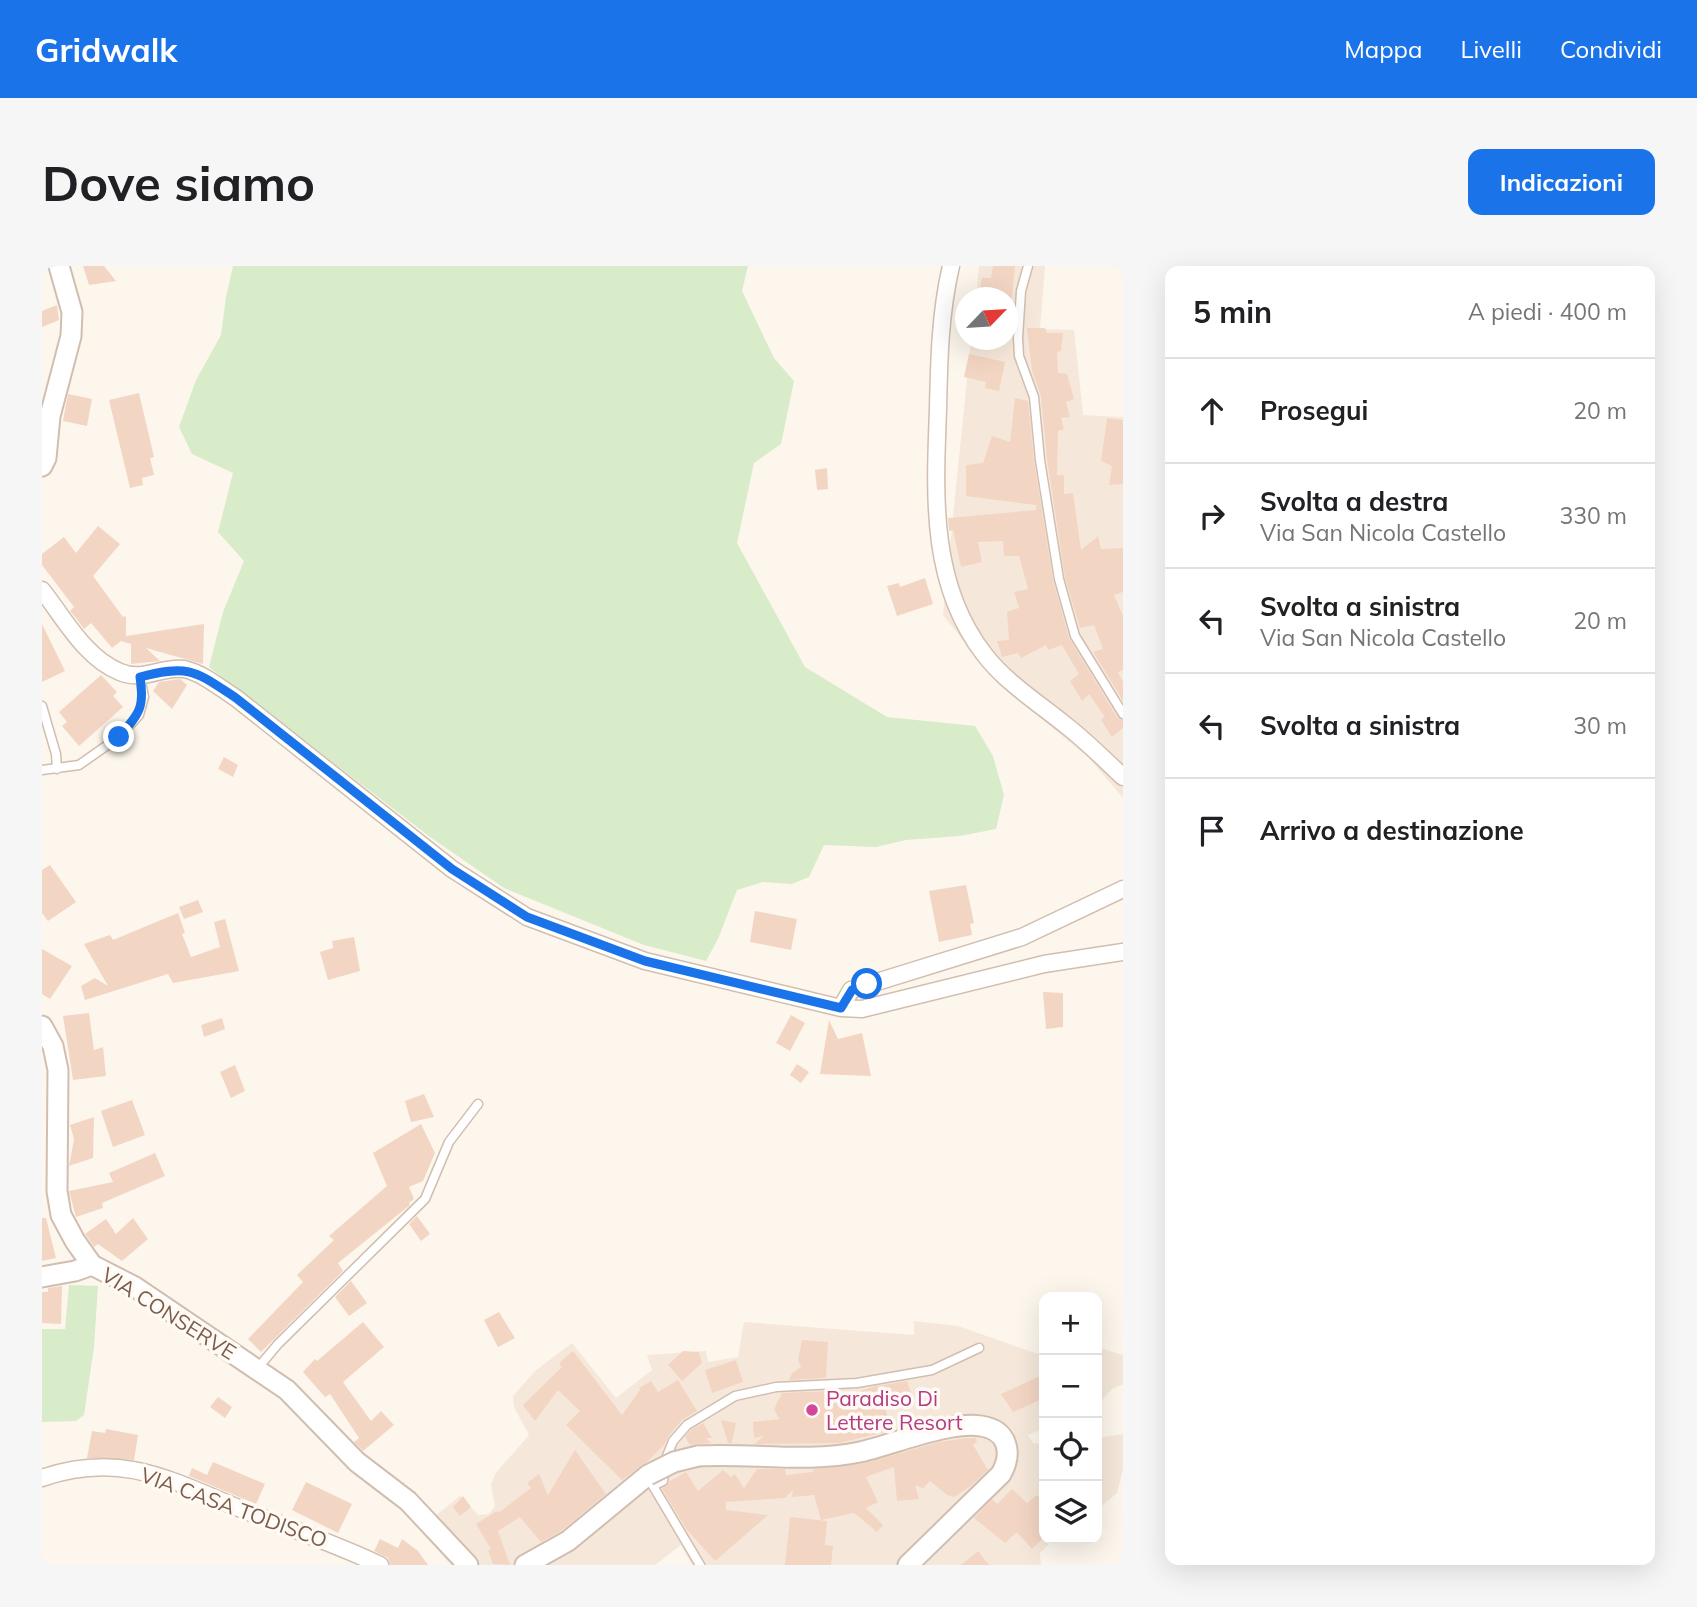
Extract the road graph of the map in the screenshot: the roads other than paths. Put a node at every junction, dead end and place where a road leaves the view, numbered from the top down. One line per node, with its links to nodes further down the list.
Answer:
1 (59, 266): 4 (street)
2 (951, 266): 12 (street)
3 (1028, 266): 9 (lane)
4 (46, 407): 5 (street)
5 (42, 466)
6 (42, 590): 7 (street)
7 (140, 677): 11 (lane); 15 (street)
8 (42, 706): 11 (lane)
9 (1123, 714)
10 (42, 769): 11 (lane)
11 (57, 769)
12 (1123, 777)
13 (1123, 889): 15 (street)
14 (1123, 952): 15 (street)
15 (841, 1008)
16 (42, 1026): 18 (street, VIA CONSERVE)
17 (478, 1104): 21 (lane)
18 (92, 1265): 19 (street); 21 (street, VIA CONSERVE)
19 (42, 1277)
20 (979, 1348): 26 (lane)
21 (257, 1370): 24 (street, VIA CONSERVE)
22 (42, 1478): 23 (street, VIA CASA TODISCO)
23 (380, 1565)
24 (468, 1565)
25 (525, 1565): 27 (street, bridge)
26 (700, 1565)
27 (908, 1565)

